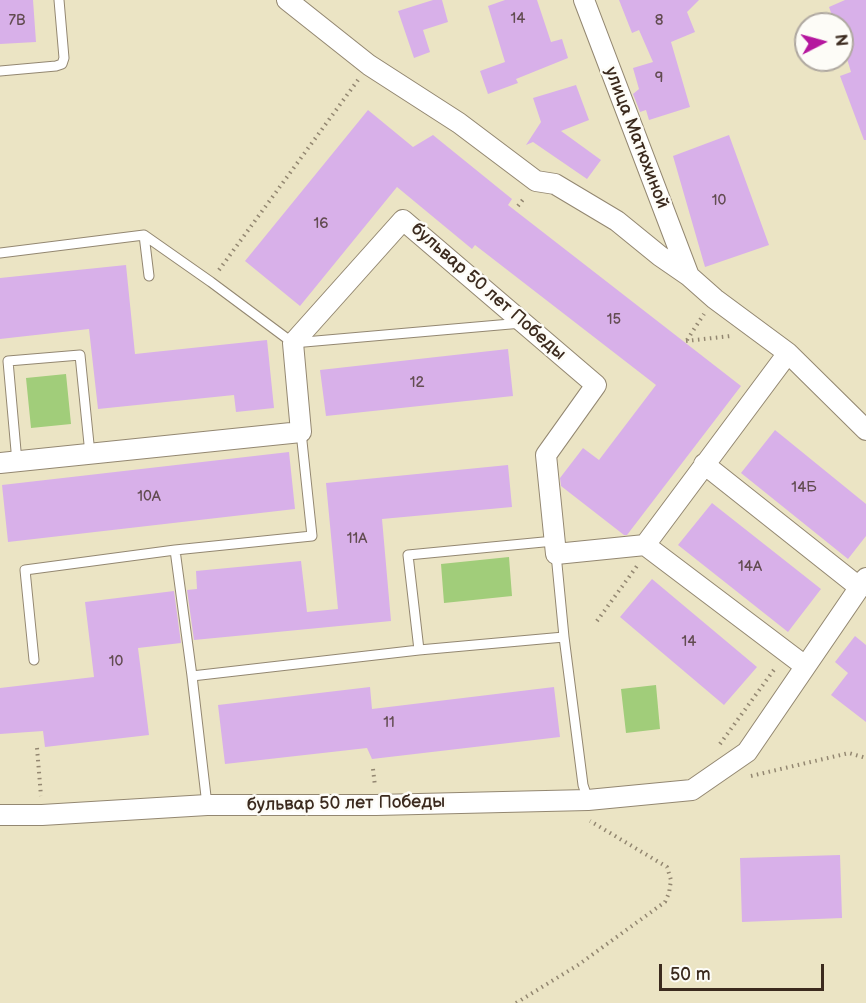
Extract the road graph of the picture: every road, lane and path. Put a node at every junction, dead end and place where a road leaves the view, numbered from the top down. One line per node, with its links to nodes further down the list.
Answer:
1 (59, 0): 5 (lane)
2 (286, 0): 4 (street)
3 (584, 0): 9 (street, улица Матюхиной)
4 (369, 65): 9 (street); 10 (path)
5 (0, 70)
6 (144, 236): 7 (lane); 8 (lane); 10 (lane)
7 (0, 253)
8 (149, 276)
9 (689, 276): 11 (street)
10 (211, 282): 14 (lane)
11 (715, 299): 13 (street); 13 (path)
12 (524, 323): 14 (lane); 14 (street, бульвар 50 лет Победы); 21 (street, бульвар 50 лет Победы)
13 (762, 334): 15 (street)
14 (293, 343): 17 (street)
15 (788, 353): 16 (street); 20 (street)
16 (866, 430)
17 (301, 432): 18 (street); 23 (lane)
18 (90, 454): 19 (street); 19 (lane)
19 (8, 463)
20 (704, 464): 22 (street); 24 (street)
21 (555, 547): 22 (street); 26 (lane); 27 (lane)
22 (647, 547): 25 (path); 29 (street)
23 (175, 550): 28 (lane); 30 (lane)
24 (863, 582): 29 (street)
25 (597, 621)
26 (564, 637): 27 (lane); 36 (lane)
27 (419, 650): 30 (lane)
28 (34, 660)
29 (797, 660): 31 (path); 36 (street, бульвар 50 лет Победы)
30 (192, 676): 35 (lane)
31 (719, 746)
32 (37, 748): 38 (path)
33 (866, 758): 34 (path)
34 (748, 777)
35 (207, 805): 36 (street, бульвар 50 лет Победы); 38 (street, бульвар 50 лет Победы)
36 (587, 810): 39 (path)
37 (0, 815): 38 (street, бульвар 50 лет Победы)
38 (42, 815)
39 (516, 1003)

